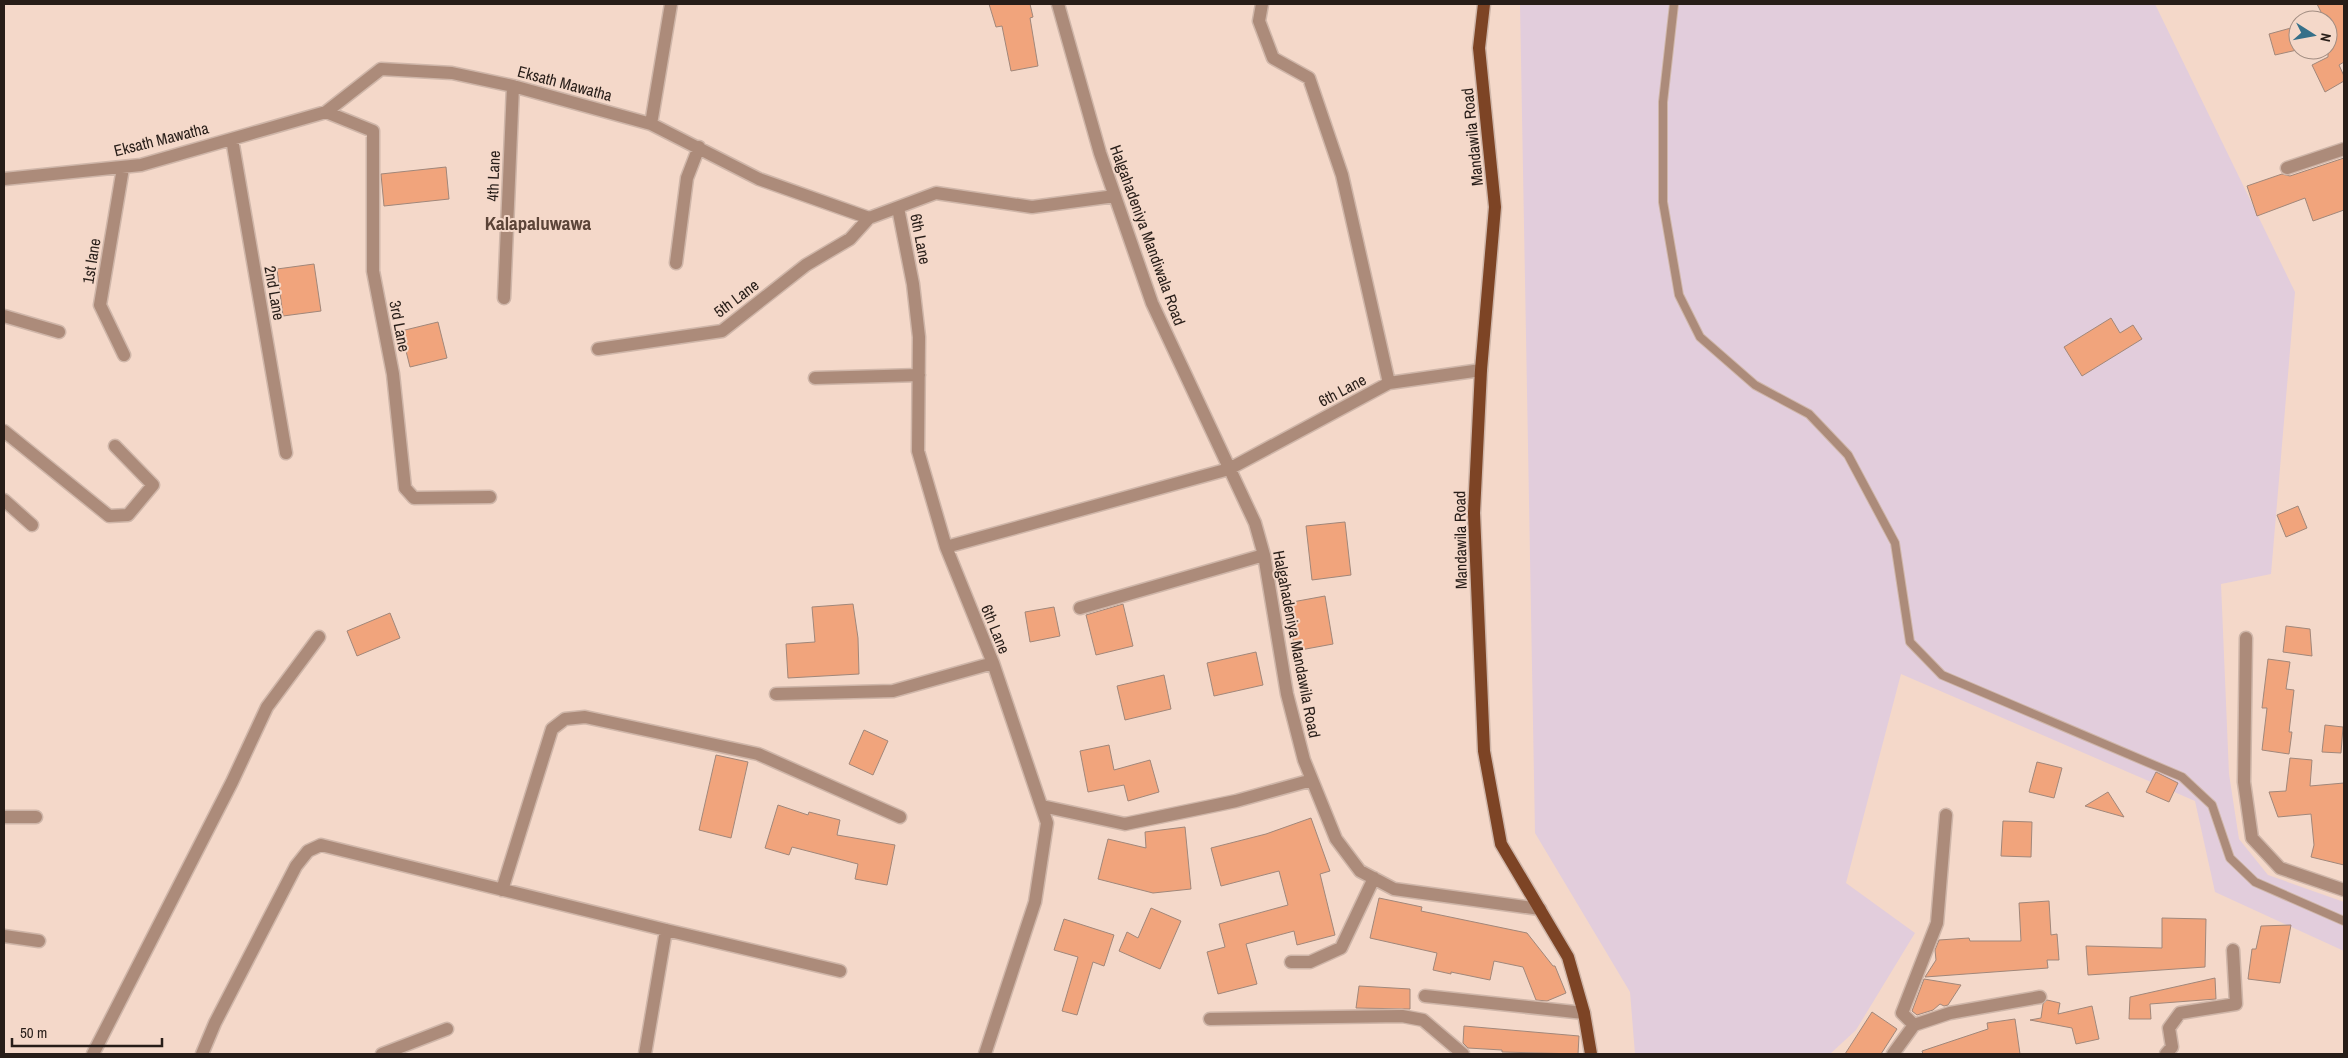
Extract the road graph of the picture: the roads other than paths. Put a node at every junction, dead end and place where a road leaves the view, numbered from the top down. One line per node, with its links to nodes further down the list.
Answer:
1 (672, 4): 8 (street)
2 (1058, 4): 15 (street, Halgahadeniya Mandiwala Road)
3 (1262, 4): 27 (street)
4 (1484, 4): 24 (main road, Mandawila Road)
5 (1674, 4): 52 (lane)
6 (513, 86): 7 (street, Eksath Mawatha); 8 (street, Eksath Mawatha); 19 (street, 4th Lane)
7 (326, 112): 9 (street, Eksath Mawatha); 32 (street, 3rd Lane)
8 (651, 124): 10 (street, Eksath Mawatha)
9 (232, 139): 12 (street, Eksath Mawatha); 30 (street, 2nd Lane)
10 (699, 147): 17 (street, Eksath Mawatha); 18 (street)
11 (2344, 149): 13 (street)
12 (123, 168): 14 (street, Eksath Mawatha); 23 (street, 1st lane)
13 (2287, 168)
14 (4, 179)
15 (1115, 196): 16 (street); 31 (street, Halgahadeniya Mandiwala Road)
16 (898, 208): 17 (street); 25 (street, 6th Lane)
17 (870, 218): 22 (street, 5th Lane)
18 (676, 263)
19 (504, 298)
20 (4, 316): 21 (street)
21 (60, 332)
22 (598, 349)
23 (124, 355)
24 (1481, 370): 27 (street, 6th Lane); 51 (main road, Mandawila Road)
25 (919, 375): 26 (street); 35 (street, 6th Lane)
26 (815, 378)
27 (1389, 383): 31 (street, 6th Lane)
28 (4, 431): 29 (street)
29 (115, 446)
30 (286, 454)
31 (1228, 469): 35 (street, 6th Lane); 36 (street, Halgahadeniya Mandawila Road)
32 (490, 497)
33 (4, 500): 34 (street)
34 (32, 525)
35 (946, 547): 40 (street, 6th Lane)
36 (1264, 555): 37 (street); 42 (street, Halgahadeniya Mandawila Road)
37 (1080, 608)
38 (319, 637): 65 (street)
39 (2246, 638): 50 (street)
40 (993, 663): 41 (street); 43 (street, 6th Lane)
41 (776, 694)
42 (1312, 780): 43 (street); 48 (street, Halgahadeniya Mandawila Road)
43 (1042, 806): 69 (street, 6th Lane)
44 (1946, 815): 63 (street)
45 (4, 817): 46 (street)
46 (36, 817)
47 (900, 817): 49 (street)
48 (1374, 878): 51 (street, Halgahadeniya Mandawila Road); 57 (street)
49 (502, 890): 53 (street); 66 (street)
50 (2344, 890)
51 (1540, 909): 61 (main road, Mandawila Road)
52 (2344, 921)
53 (666, 930): 58 (street); 68 (street)
54 (4, 936): 55 (street)
55 (39, 941)
56 (2233, 950): 73 (street)
57 (1291, 962)
58 (840, 971)
59 (1425, 996): 61 (street)
60 (2040, 997): 63 (street)
61 (1584, 1012): 71 (main road, Mandawila Road)
62 (1210, 1019): 70 (street)
63 (1914, 1025): 72 (street)
64 (448, 1029): 67 (street)
65 (93, 1054)
66 (202, 1054)
67 (382, 1054)
68 (645, 1054)
69 (985, 1054)
70 (1463, 1054)
71 (1591, 1054)
72 (1893, 1054)
73 (2166, 1054)

